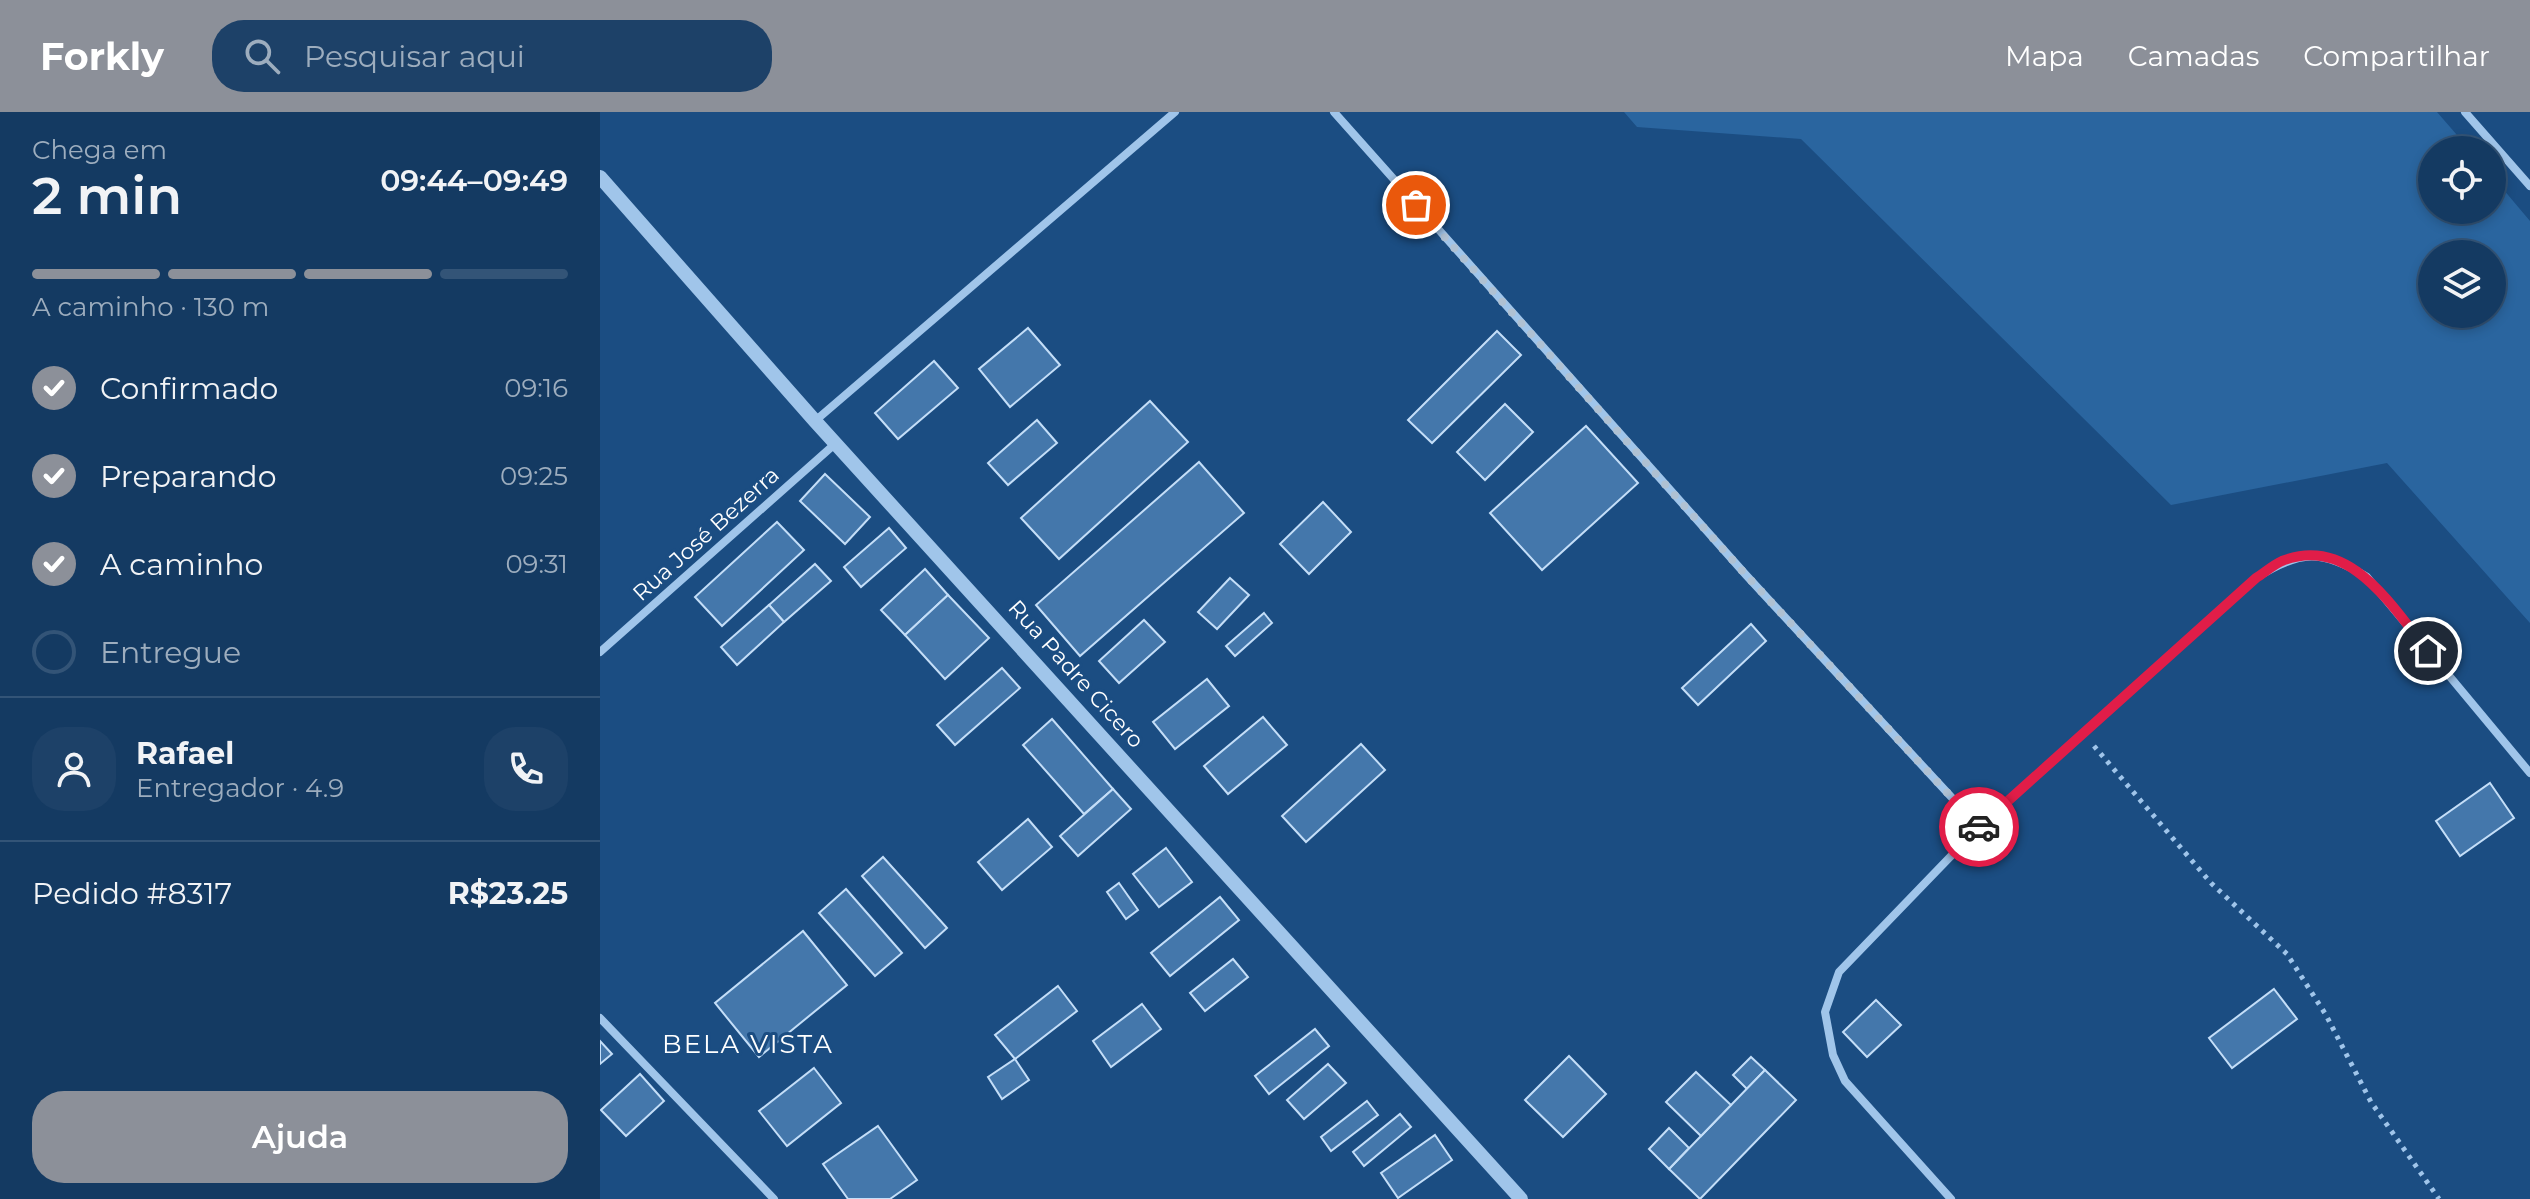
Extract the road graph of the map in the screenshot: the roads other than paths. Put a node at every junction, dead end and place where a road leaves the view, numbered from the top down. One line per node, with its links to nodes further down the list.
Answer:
1 (1175, 112): 6 (street)
2 (1334, 112): 10 (street)
3 (2465, 112): 5 (street)
4 (600, 177): 6 (street, Rua Padre Cicero)
5 (2530, 186)
6 (815, 421): 7 (street, Rua Padre Cicero)
7 (837, 442): 8 (street, Rua José Bezerra); 13 (street, Rua Padre Cicero)
8 (600, 652)
9 (2530, 773): 10 (street)
10 (1979, 827): 14 (street)
11 (600, 1018): 12 (street)
12 (774, 1199)
13 (1521, 1199)
14 (1951, 1199)

